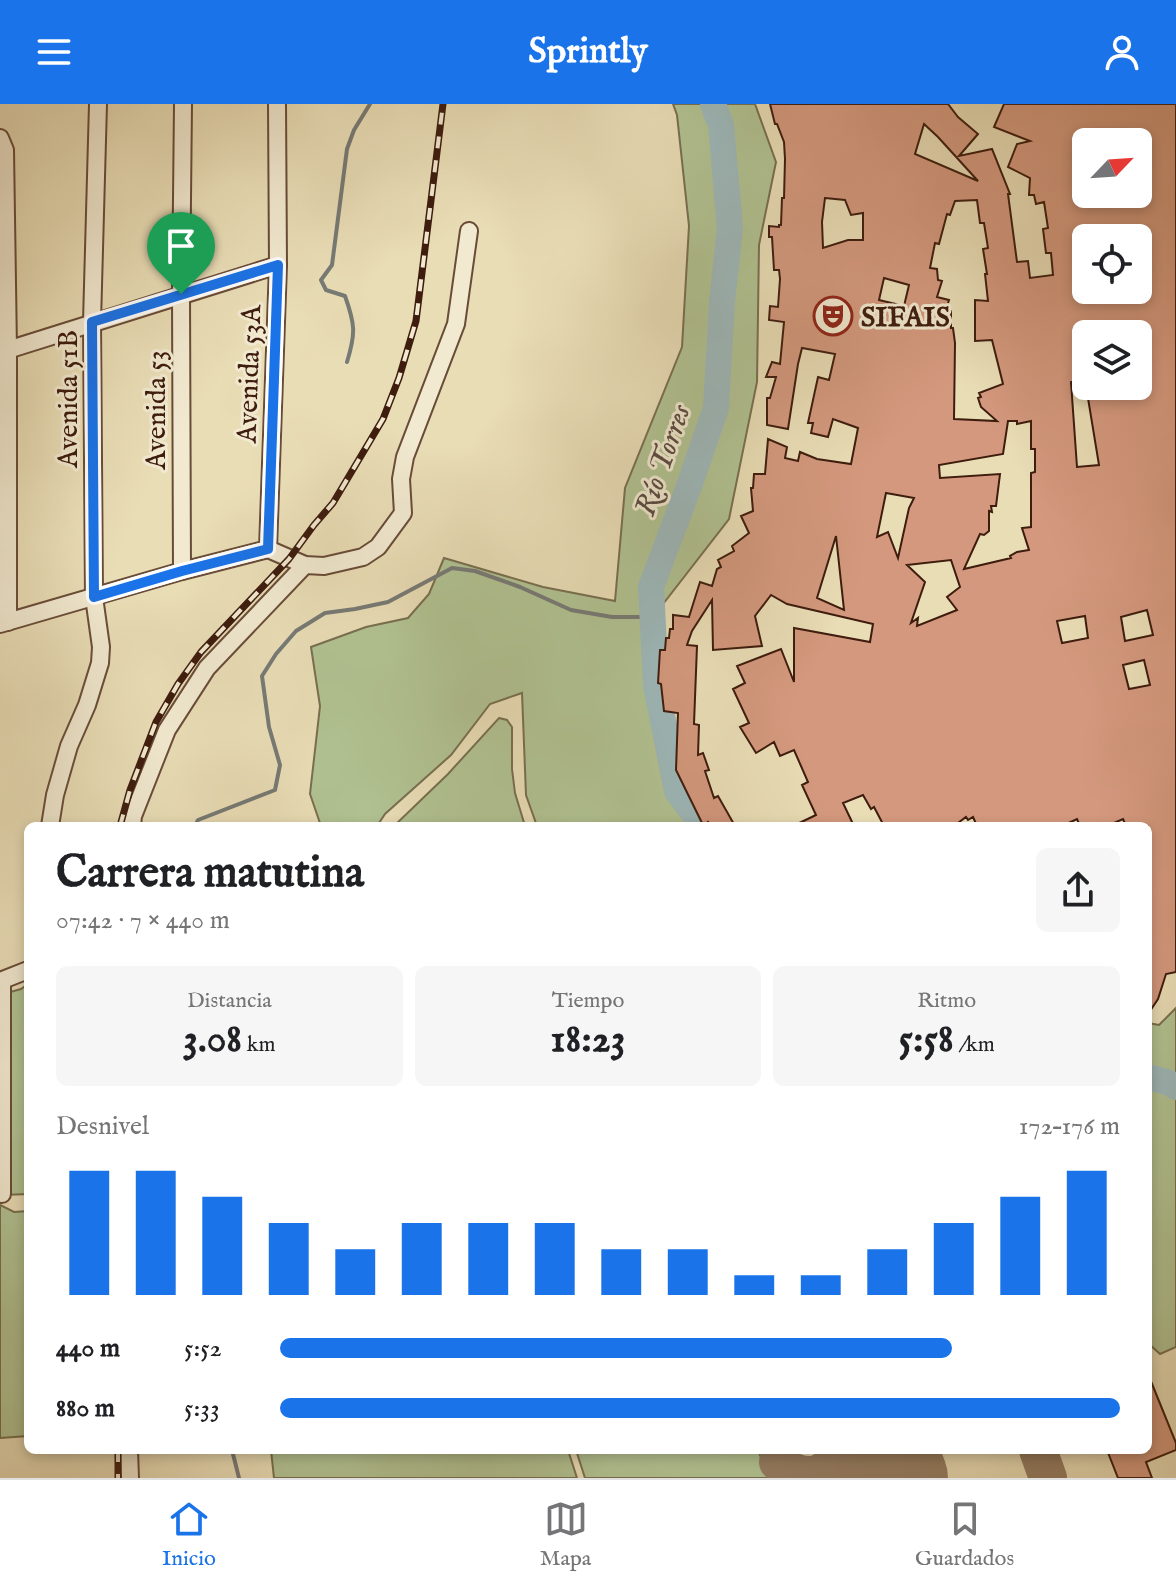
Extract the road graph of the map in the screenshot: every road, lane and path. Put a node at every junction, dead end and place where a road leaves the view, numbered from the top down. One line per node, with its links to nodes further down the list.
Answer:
1 (98, 104): 8 (street, Avenida 51B)
2 (183, 104): 7 (street, Avenida 53)
3 (277, 104): 6 (street, Avenida 53A)
4 (0, 138): 9 (street)
5 (469, 231): 11 (street)
6 (278, 265): 7 (street); 10 (street, Avenida 53A)
7 (181, 294): 8 (street); 12 (street, Avenida 53)
8 (92, 322): 9 (street); 13 (street, Avenida 51B)
9 (4, 351): 14 (street)
10 (268, 549): 11 (street); 12 (street)
11 (305, 565): 16 (street)
12 (182, 571): 13 (street)
13 (94, 597): 14 (street); 15 (street, Avenida 51B)
14 (4, 623)
15 (51, 822)
16 (132, 822)
17 (24, 972): 18 (street)
18 (1, 981): 19 (street)
19 (2, 1194)
20 (129, 1454): 21 (street)
21 (130, 1478)

